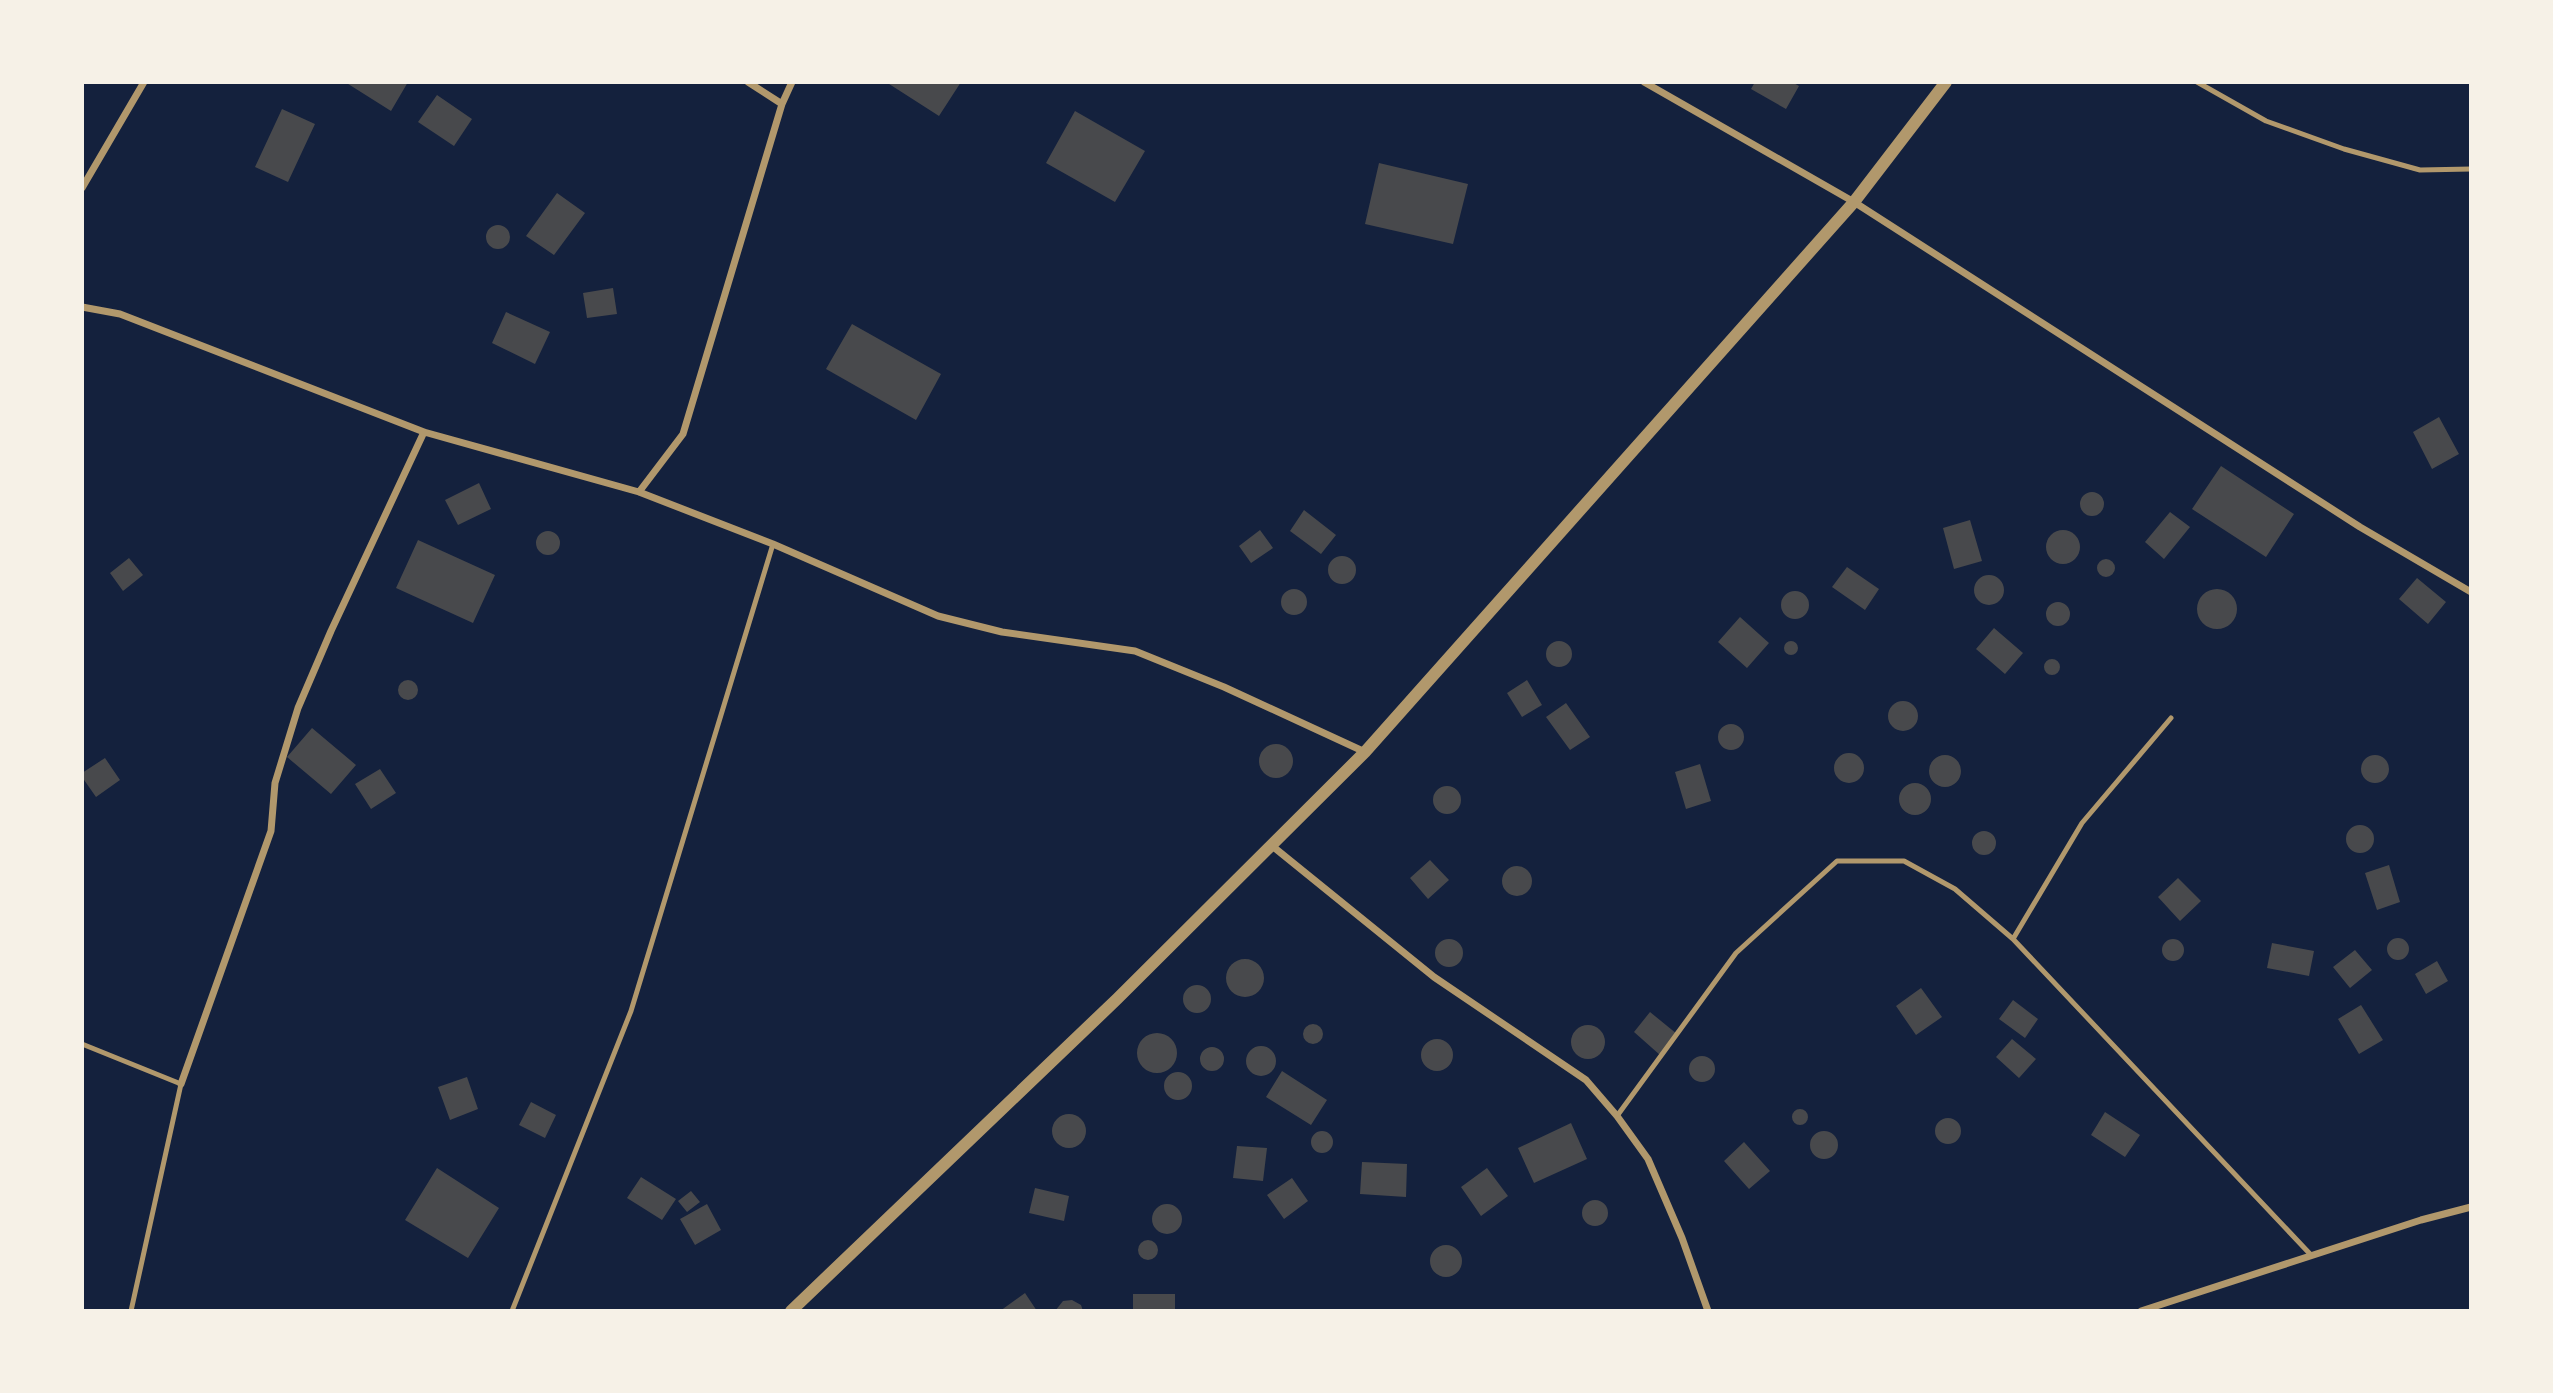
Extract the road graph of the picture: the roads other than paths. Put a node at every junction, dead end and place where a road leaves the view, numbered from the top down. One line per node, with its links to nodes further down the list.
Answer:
1 (144, 82): 9 (street)
2 (748, 82): 7 (street)
3 (792, 82): 7 (street)
4 (1644, 82): 10 (street)
5 (1946, 82): 10 (street)
6 (2197, 82): 8 (lane)
7 (782, 104): 13 (street)
8 (2471, 169)
9 (82, 188)
10 (1854, 202): 15 (street); 17 (street)
11 (82, 307): 12 (street)
12 (424, 432): 13 (street); 21 (street)
13 (639, 492): 14 (street)
14 (773, 544): 17 (street); 26 (lane)
15 (2471, 592)
16 (2171, 718): 19 (lane)
17 (1365, 751): 18 (street)
18 (1270, 845): 22 (street); 27 (street)
19 (2013, 939): 22 (lane); 24 (lane)
20 (82, 1044): 21 (lane)
21 (181, 1084): 25 (lane)
22 (1617, 1116): 28 (street)
23 (2471, 1208): 24 (street)
24 (2311, 1255): 29 (street)
25 (131, 1311)
26 (512, 1311)
27 (791, 1311)
28 (1708, 1311)
29 (2141, 1311)

